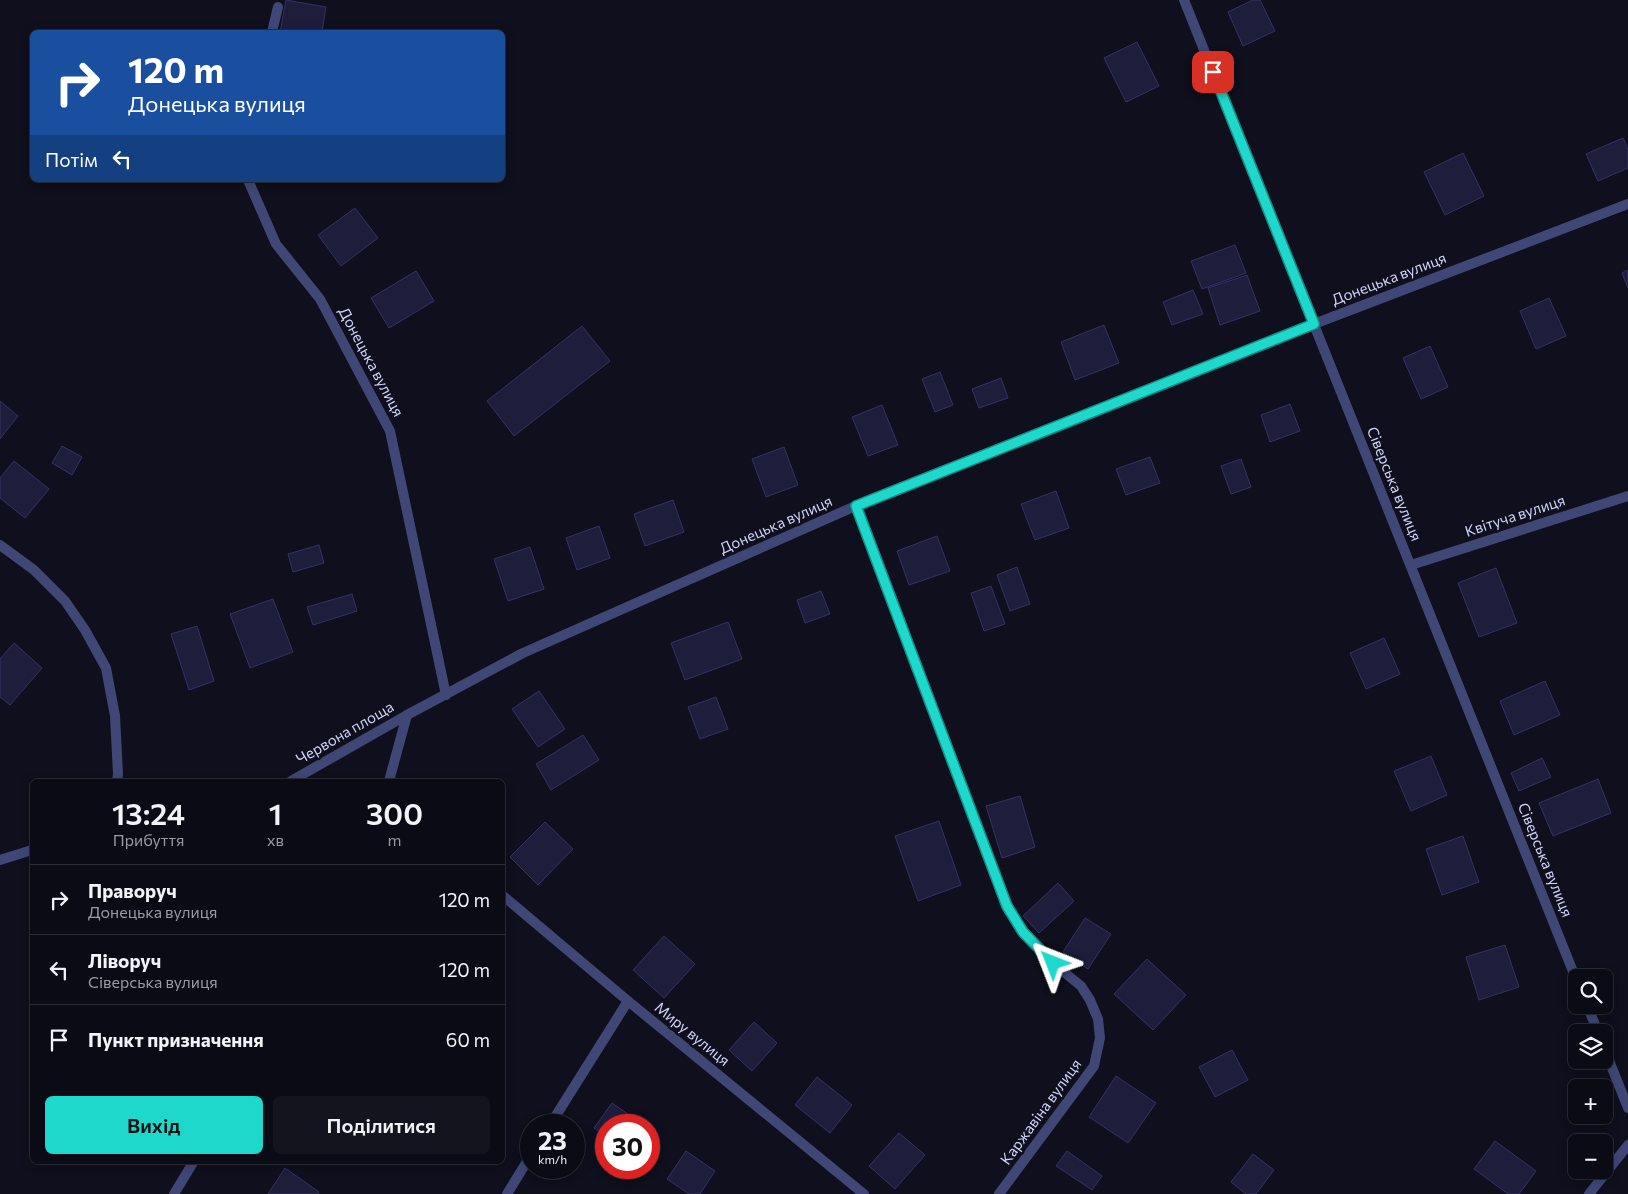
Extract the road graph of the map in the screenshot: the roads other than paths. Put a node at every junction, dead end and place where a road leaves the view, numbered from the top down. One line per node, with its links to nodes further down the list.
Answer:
1 (1184, 0): 6 (street, Сіверська вулиця)
2 (278, 7): 3 (street)
3 (272, 30)
4 (249, 182): 11 (street, Донецька вулиця)
5 (1628, 204): 6 (street, Донецька вулиця)
6 (1314, 324): 8 (street, Донецька вулиця); 10 (street, Сіверська вулиця)
7 (1628, 496): 10 (street, Квітуча вулиця)
8 (856, 506): 11 (street, Донецька вулиця); 30 (street, Каржавіна вулиця)
9 (0, 545): 13 (street)
10 (1411, 565): 19 (street, Сіверська вулиця)
11 (446, 695): 12 (street, Донецька вулиця)
12 (407, 715): 14 (street, Червона площа); 15 (street, Червона площа)
13 (117, 779)
14 (295, 779)
15 (390, 779)
16 (30, 851): 17 (street)
17 (0, 860)
18 (505, 898): 20 (street, Миру вулиця)
19 (1572, 969)
20 (628, 1001): 23 (street); 29 (street, Миру вулиця)
21 (1612, 1069): 22 (street)
22 (1628, 1108)
23 (557, 1114)
24 (1628, 1145): 31 (street)
25 (192, 1164): 27 (street)
26 (520, 1173): 28 (street)
27 (174, 1194)
28 (507, 1194)
29 (864, 1194)
30 (998, 1194)
31 (1590, 1194)

